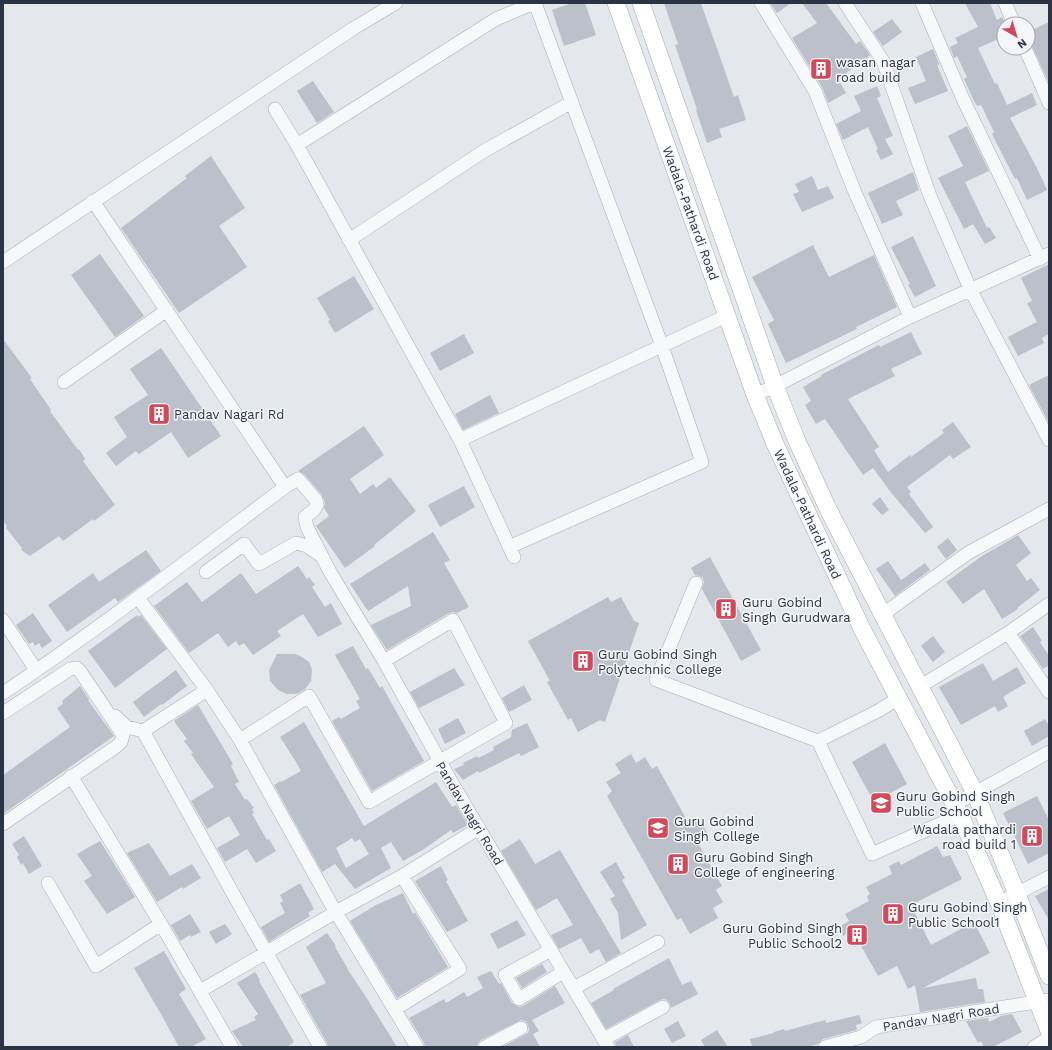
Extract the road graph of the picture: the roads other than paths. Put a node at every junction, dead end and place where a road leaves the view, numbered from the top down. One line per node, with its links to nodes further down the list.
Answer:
1 (396, 3): 15 (street)
2 (535, 3): 11 (street); 14 (street)
3 (616, 3): 21 (main road, Wadala-Pathardi Road)
4 (640, 3): 25 (main road, Wadala-Pathardi Road)
5 (761, 3): 22 (street)
6 (845, 3): 19 (street)
7 (922, 3): 17 (street)
8 (1005, 3): 9 (street)
9 (1011, 16)
10 (1028, 56): 12 (street)
11 (572, 102): 16 (street); 23 (street)
12 (1049, 103)
13 (274, 109): 14 (street)
14 (296, 145): 16 (street)
15 (93, 201): 18 (street); 20 (street)
16 (349, 240): 27 (street)
17 (1045, 256): 19 (street)
18 (3, 262)
19 (971, 291): 22 (street); 28 (street)
20 (167, 310): 24 (street); 29 (street)
21 (728, 315): 23 (street); 26 (main road, Wadala-Pathardi Road)
22 (910, 318): 25 (street)
23 (662, 346): 27 (street); 27 (street)
24 (64, 382)
25 (775, 386): 26 (street); 36 (main road, Wadala-Pathardi Road)
26 (755, 395): 46 (main road, Wadala-Pathardi Road)
27 (460, 440)
28 (1049, 440)
29 (285, 487): 31 (street, Pandav Nagri Road); 34 (street)
30 (1049, 509): 36 (street)
31 (323, 558): 32 (street); 39 (street, Pandav Nagri Road)
32 (206, 572)
33 (696, 583): 50 (street)
34 (138, 598): 40 (street); 44 (street)
35 (1049, 604): 38 (street)
36 (882, 615): 42 (main road, Wadala-Pathardi Road)
37 (3, 620): 40 (street)
38 (1008, 633): 41 (street); 42 (street)
39 (384, 661): 52 (street, Pandav Nagri Road); 52 (street)
40 (36, 670): 45 (street)
41 (1046, 683)
42 (920, 687): 54 (main road, Wadala-Pathardi Road)
43 (99, 688): 48 (street)
44 (206, 690): 48 (street); 49 (street)
45 (3, 693)
46 (899, 698): 50 (street); 55 (main road, Wadala-Pathardi Road)
47 (3, 713): 53 (street)
48 (143, 731): 67 (street)
49 (240, 740): 52 (street); 63 (street)
50 (818, 741): 55 (street)
51 (1049, 752): 54 (street)
52 (440, 761): 57 (street, Pandav Nagri Road)
53 (71, 776): 56 (street); 64 (street)
54 (975, 793): 55 (street); 61 (main road, Wadala-Pathardi Road)
55 (958, 809): 62 (main road, Wadala-Pathardi Road)
56 (3, 824)
57 (479, 828): 58 (street); 66 (street, Pandav Nagri Road)
58 (402, 876): 63 (street); 74 (street)
59 (1049, 877): 61 (street)
60 (48, 883): 64 (street)
61 (1017, 894): 62 (street); 69 (main road, Wadala-Pathardi Road)
62 (999, 903): 72 (main road, Wadala-Pathardi Road)
63 (336, 912): 67 (street); 74 (street)
64 (161, 924): 71 (street)
65 (658, 942): 70 (street)
66 (551, 950): 68 (street, Pandav Nagri Road); 68 (street)
67 (266, 952): 71 (street); 81 (street)
68 (564, 972): 70 (street, Pandav Nagri Road)
69 (1049, 976)
70 (574, 988): 79 (street, Pandav Nagri Road)
71 (200, 991): 80 (street)
72 (1043, 1001): 76 (main road, Wadala-Pathardi Road); 84 (street, Pandav Nagri Road)
73 (663, 1007): 79 (street)
74 (395, 1009): 82 (street)
75 (521, 1028): 78 (street)
76 (1049, 1031)
77 (1049, 1038): 85 (street)
78 (502, 1043): 83 (street)
79 (606, 1043)
80 (232, 1047)
81 (320, 1047)
82 (418, 1047)
83 (485, 1047)
84 (825, 1047)
85 (1034, 1047)

